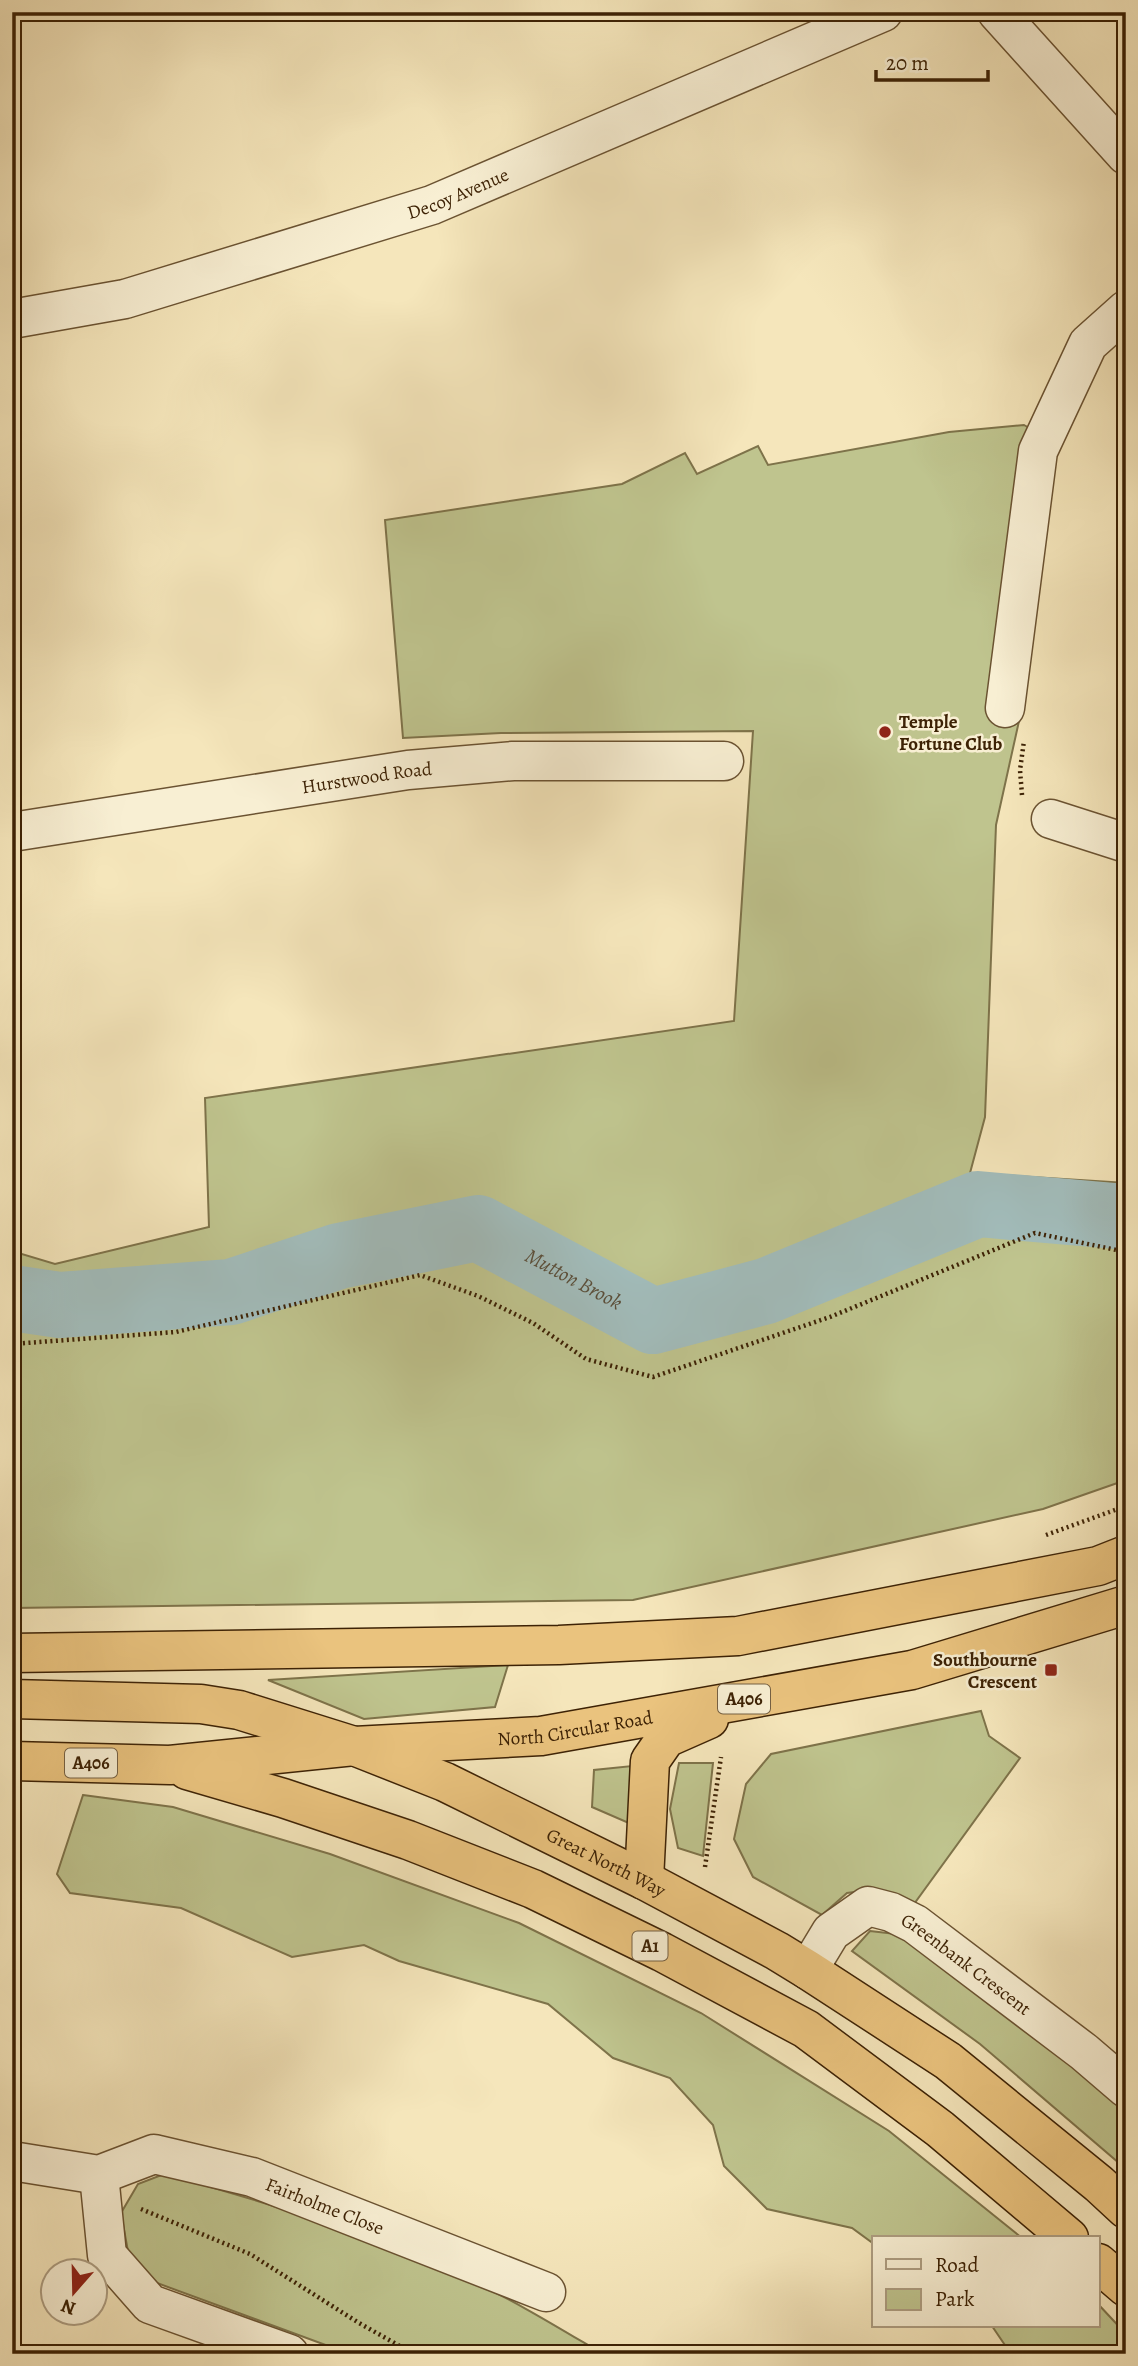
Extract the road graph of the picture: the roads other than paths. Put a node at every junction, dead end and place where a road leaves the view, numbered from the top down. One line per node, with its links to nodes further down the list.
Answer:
1 (883, 12): 5 (street, Decoy Avenue)
2 (997, 12): 3 (street)
3 (1126, 155)
4 (1126, 310): 6 (street)
5 (12, 319)
6 (1005, 708)
7 (724, 761): 9 (street, Hurstwood Road)
8 (1051, 819): 10 (street)
9 (12, 832)
10 (1126, 843)
11 (1126, 1555): 13 (highway)
12 (1126, 1605): 14 (highway, North Circular Road / A406)
13 (12, 1653)
14 (762, 1696): 16 (highway, North Circular Road / A406); 19 (highway)
15 (12, 1699): 16 (highway, Great North Way)
16 (354, 1746): 18 (highway, North Circular Road / A406); 19 (highway, Great North Way)
17 (12, 1761): 18 (highway, North Circular Road / A406)
18 (170, 1765): 25 (highway, A1)
19 (644, 1880): 20 (highway, Great North Way)
20 (808, 1970): 21 (street, Greenbank Crescent); 24 (highway, Great North Way)
21 (1126, 2088)
22 (12, 2161): 23 (street)
23 (100, 2184): 28 (street, Fairholme Close); 29 (street)
24 (1126, 2209)
25 (1067, 2236)
26 (1100, 2265): 27 (highway)
27 (1126, 2287)
28 (546, 2292)
29 (289, 2354)

